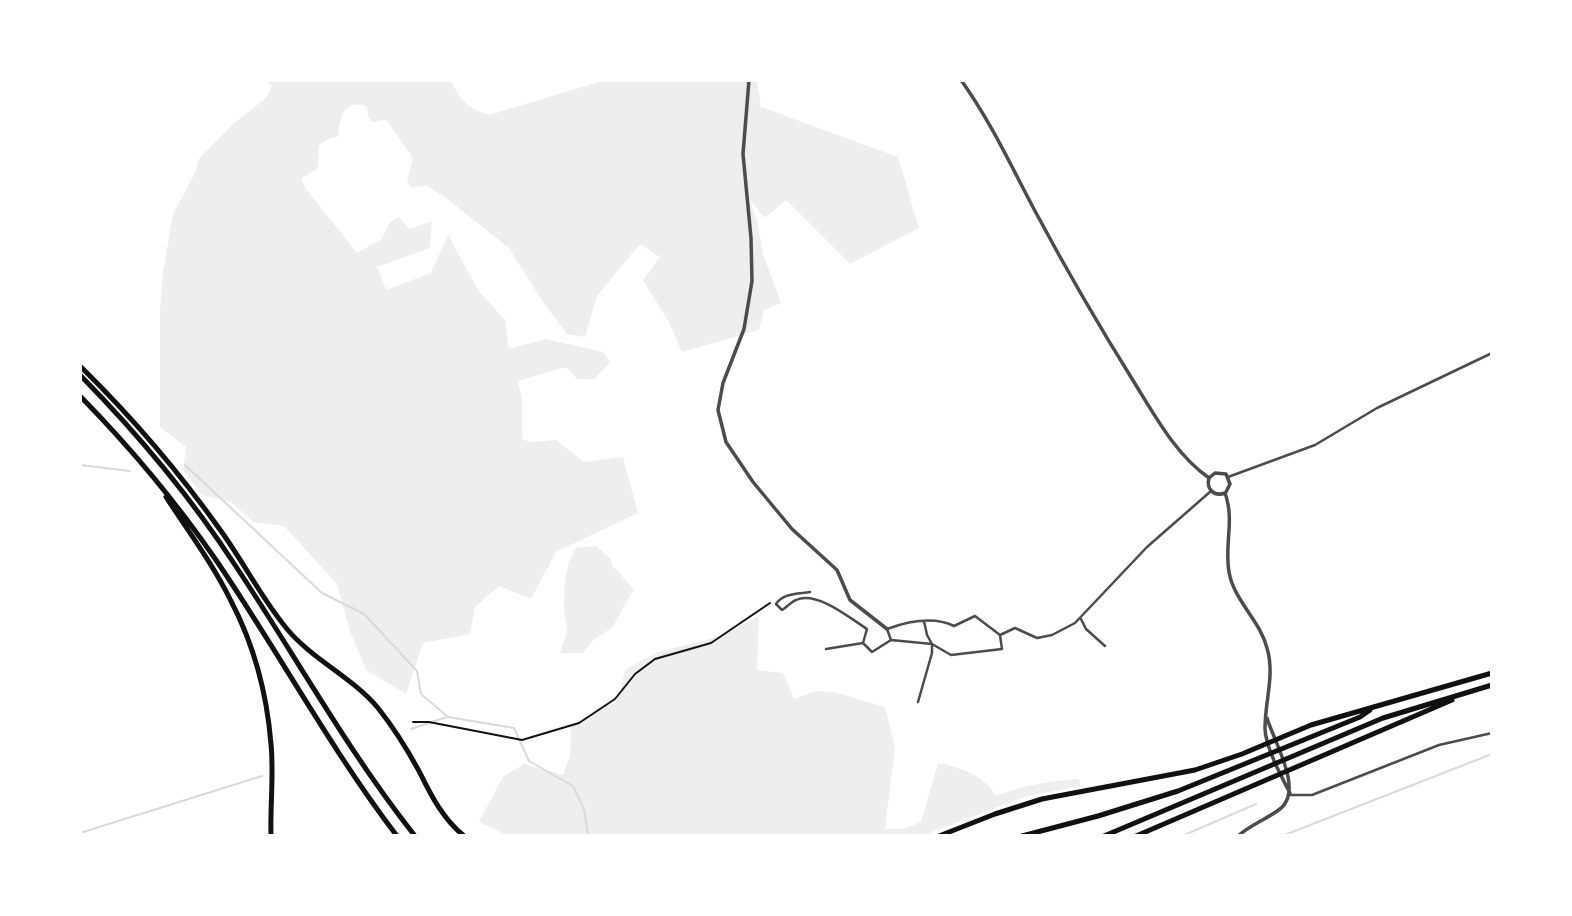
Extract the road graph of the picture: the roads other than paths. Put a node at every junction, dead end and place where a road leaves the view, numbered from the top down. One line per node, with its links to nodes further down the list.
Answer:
1 (749, 80): 15 (street)
2 (961, 80): 8 (street)
3 (1492, 353): 7 (street)
4 (80, 366): 32 (highway)
5 (80, 375): 31 (highway)
6 (80, 396): 9 (highway)
7 (1228, 477): 8 (street); 11 (street)
8 (1209, 478): 10 (street)
9 (154, 479): 29 (highway); 30 (highway)
10 (1211, 491): 11 (street); 13 (street)
11 (1225, 493): 28 (street)
12 (810, 592): 18 (street)
13 (1081, 618): 16 (street); 20 (street)
14 (924, 621): 15 (street); 16 (street); 19 (street)
15 (887, 629): 17 (street)
16 (1000, 635): 19 (street)
17 (891, 640): 18 (street); 19 (street)
18 (863, 643): 21 (street)
19 (932, 643): 25 (street)
20 (1105, 646)
21 (826, 649)
22 (1492, 673): 26 (highway)
23 (1492, 685): 24 (highway)
24 (1474, 691): 35 (highway); 36 (highway)
25 (918, 702)
26 (1373, 707): 33 (highway); 34 (highway)
27 (1492, 733): 28 (street)
28 (1290, 794): 37 (street)
29 (271, 835)
30 (397, 835)
31 (415, 835)
32 (464, 835)
33 (939, 835)
34 (1022, 835)
35 (1104, 835)
36 (1136, 835)
37 (1238, 835)

